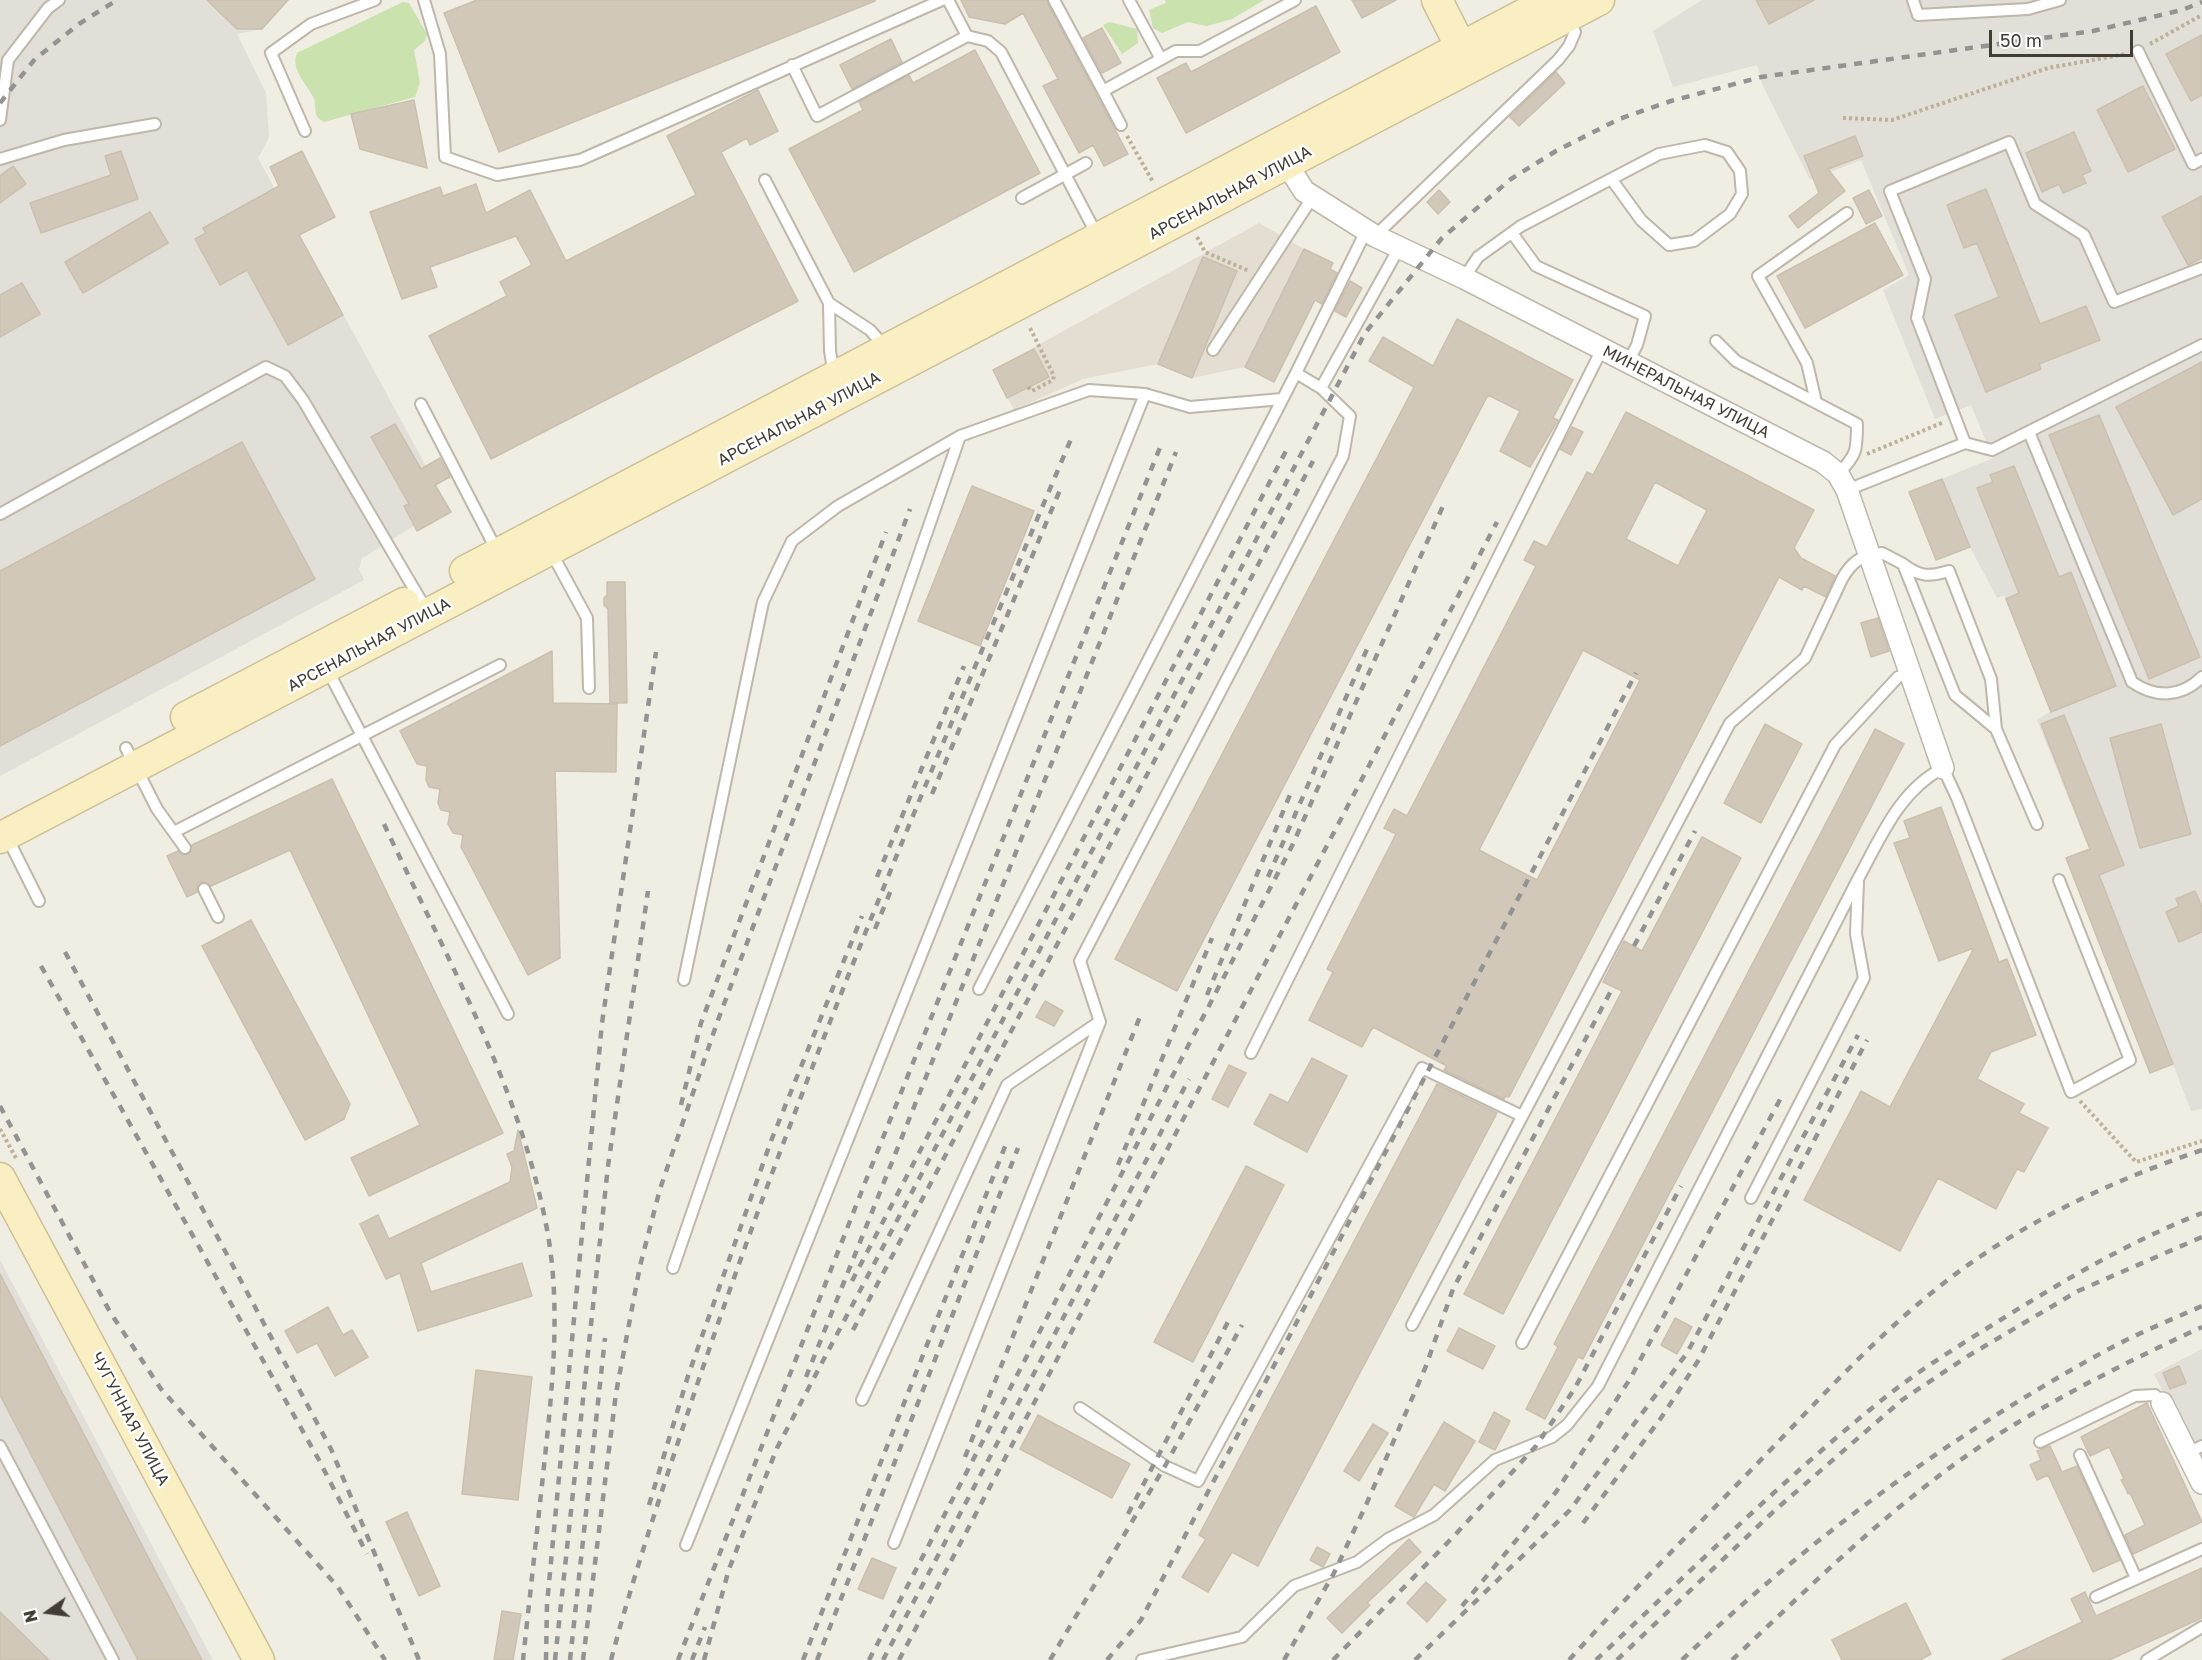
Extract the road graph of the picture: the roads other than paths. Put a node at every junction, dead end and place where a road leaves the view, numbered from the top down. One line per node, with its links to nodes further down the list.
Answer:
1 (59, 0): 19 (lane)
2 (375, 0): 22 (lane)
3 (424, 0): 17 (lane)
4 (942, 0): 17 (lane)
5 (948, 0): 13 (lane)
6 (1054, 0): 18 (lane)
7 (1129, 0): 16 (lane)
8 (1295, 0): 16 (lane)
9 (1437, 0): 15 (street)
10 (1912, 0): 11 (lane)
11 (2060, 0)
12 (1567, 4): 15 (street, АРСЕНАЛЬНАЯ УЛИЦА); 33 (lane)
13 (967, 36): 17 (lane); 27 (lane)
14 (2138, 51): 25 (lane)
15 (1466, 57): 23 (street, АРСЕНАЛЬНАЯ УЛИЦА)
16 (1161, 59): 18 (lane)
17 (792, 65)
18 (1103, 91): 21 (lane)
19 (0, 120)
20 (155, 124): 24 (lane)
21 (1121, 125)
22 (304, 131)
23 (1281, 155): 31 (street, МИНЕРАЛЬНАЯ УЛИЦА); 35 (street, АРСЕНАЛЬНАЯ УЛИЦА)
24 (0, 159)
25 (2202, 159)
26 (1086, 163): 27 (lane)
27 (1065, 175): 30 (lane); 35 (lane)
28 (765, 180): 39 (lane)
29 (1612, 180): 29 (lane); 34 (lane)
30 (1022, 198)
31 (1312, 198): 33 (street, МИНЕРАЛЬНАЯ УЛИЦА); 43 (lane)
32 (1847, 213): 51 (lane)
33 (1371, 233): 36 (street, МИНЕРАЛЬНАЯ УЛИЦА); 46 (lane)
34 (1512, 233): 38 (lane); 45 (lane)
35 (1104, 247): 44 (street, АРСЕНАЛЬНАЯ УЛИЦА)
36 (1398, 248): 38 (street, МИНЕРАЛЬНАЯ УЛИЦА); 48 (lane)
37 (2202, 268): 55 (lane)
38 (1464, 278): 42 (street, МИНЕРАЛЬНАЯ УЛИЦА)
39 (829, 303): 44 (lane); 47 (lane)
40 (1716, 341): 51 (lane)
41 (2202, 345): 53 (lane)
42 (1602, 349): 45 (street, МИНЕРАЛЬНАЯ УЛИЦА); 85 (lane)
43 (1213, 350)
44 (892, 359): 47 (street, АРСЕНАЛЬНАЯ УЛИЦА)
45 (1628, 362): 56 (street, МИНЕРАЛЬНАЯ УЛИЦА)
46 (1296, 373): 48 (lane); 50 (lane)
47 (839, 386): 58 (street, АРСЕНАЛЬНАЯ УЛИЦА); 60 (street, АРСЕНАЛЬНАЯ УЛИЦА)
48 (1321, 388): 84 (lane)
49 (1145, 394): 50 (lane); 54 (lane); 102 (lane)
50 (1282, 399): 82 (lane)
51 (1816, 402): 56 (lane)
52 (421, 404): 60 (lane)
53 (2029, 432): 55 (lane); 66 (lane)
54 (960, 436): 81 (lane); 90 (lane)
55 (1965, 443): 56 (lane)
56 (1846, 475): 59 (street)
57 (0, 514): 62 (lane)
58 (550, 550): 60 (street, АРСЕНАЛЬНАЯ УЛИЦА); 67 (lane)
59 (1870, 554): 61 (lane); 65 (street); 86 (lane)
60 (503, 562): 62 (street, АРСЕНАЛЬНАЯ УЛИЦА)
61 (1903, 564): 68 (lane); 68 (lane)
62 (423, 604): 63 (street, АРСЕНАЛЬНАЯ УЛИЦА)
63 (321, 658): 69 (lane); 70 (street, АРСЕНАЛЬНАЯ УЛИЦА)
64 (500, 665): 69 (lane)
65 (1909, 673): 71 (street); 92 (lane)
66 (2202, 677)
67 (589, 688)
68 (1996, 729): 72 (lane)
69 (362, 737): 74 (lane); 83 (lane)
70 (131, 757): 73 (street, АРСЕНАЛЬНАЯ УЛИЦА); 74 (lane)
71 (1942, 768): 76 (lane); 77 (lane)
72 (2037, 824)
73 (2, 827): 79 (lane)
74 (174, 832): 75 (lane)
75 (185, 848)
76 (1858, 879): 88 (lane); 110 (lane)
77 (2059, 880)
78 (204, 889): 80 (lane)
79 (39, 901)
80 (218, 917)
81 (684, 980)
82 (979, 989)
83 (508, 1014)
84 (1100, 1022): 93 (lane); 101 (lane)
85 (1251, 1053)
86 (1522, 1116): 91 (lane); 95 (lane)
87 (0, 1178): 109 (street, ЧУГУННАЯ УЛИЦА)
88 (1751, 1198)
89 (0, 1218): 108 (street, ЧУГУННАЯ УЛИЦА)
90 (673, 1268)
91 (1412, 1325)
92 (1522, 1344)
93 (862, 1400)
94 (2162, 1403): 96 (lane); 98 (street)
95 (1080, 1408)
96 (2040, 1442)
97 (0, 1446): 107 (lane)
98 (2195, 1450): 100 (street)
99 (2080, 1455): 104 (lane)
100 (2202, 1483)
101 (894, 1543)
102 (686, 1545)
103 (2201, 1553): 104 (lane)
104 (2136, 1578): 105 (lane)
105 (2096, 1597)
106 (2202, 1627): 111 (lane)
107 (113, 1660)
108 (238, 1660)
109 (260, 1660)
110 (1142, 1660)
111 (2147, 1660)

